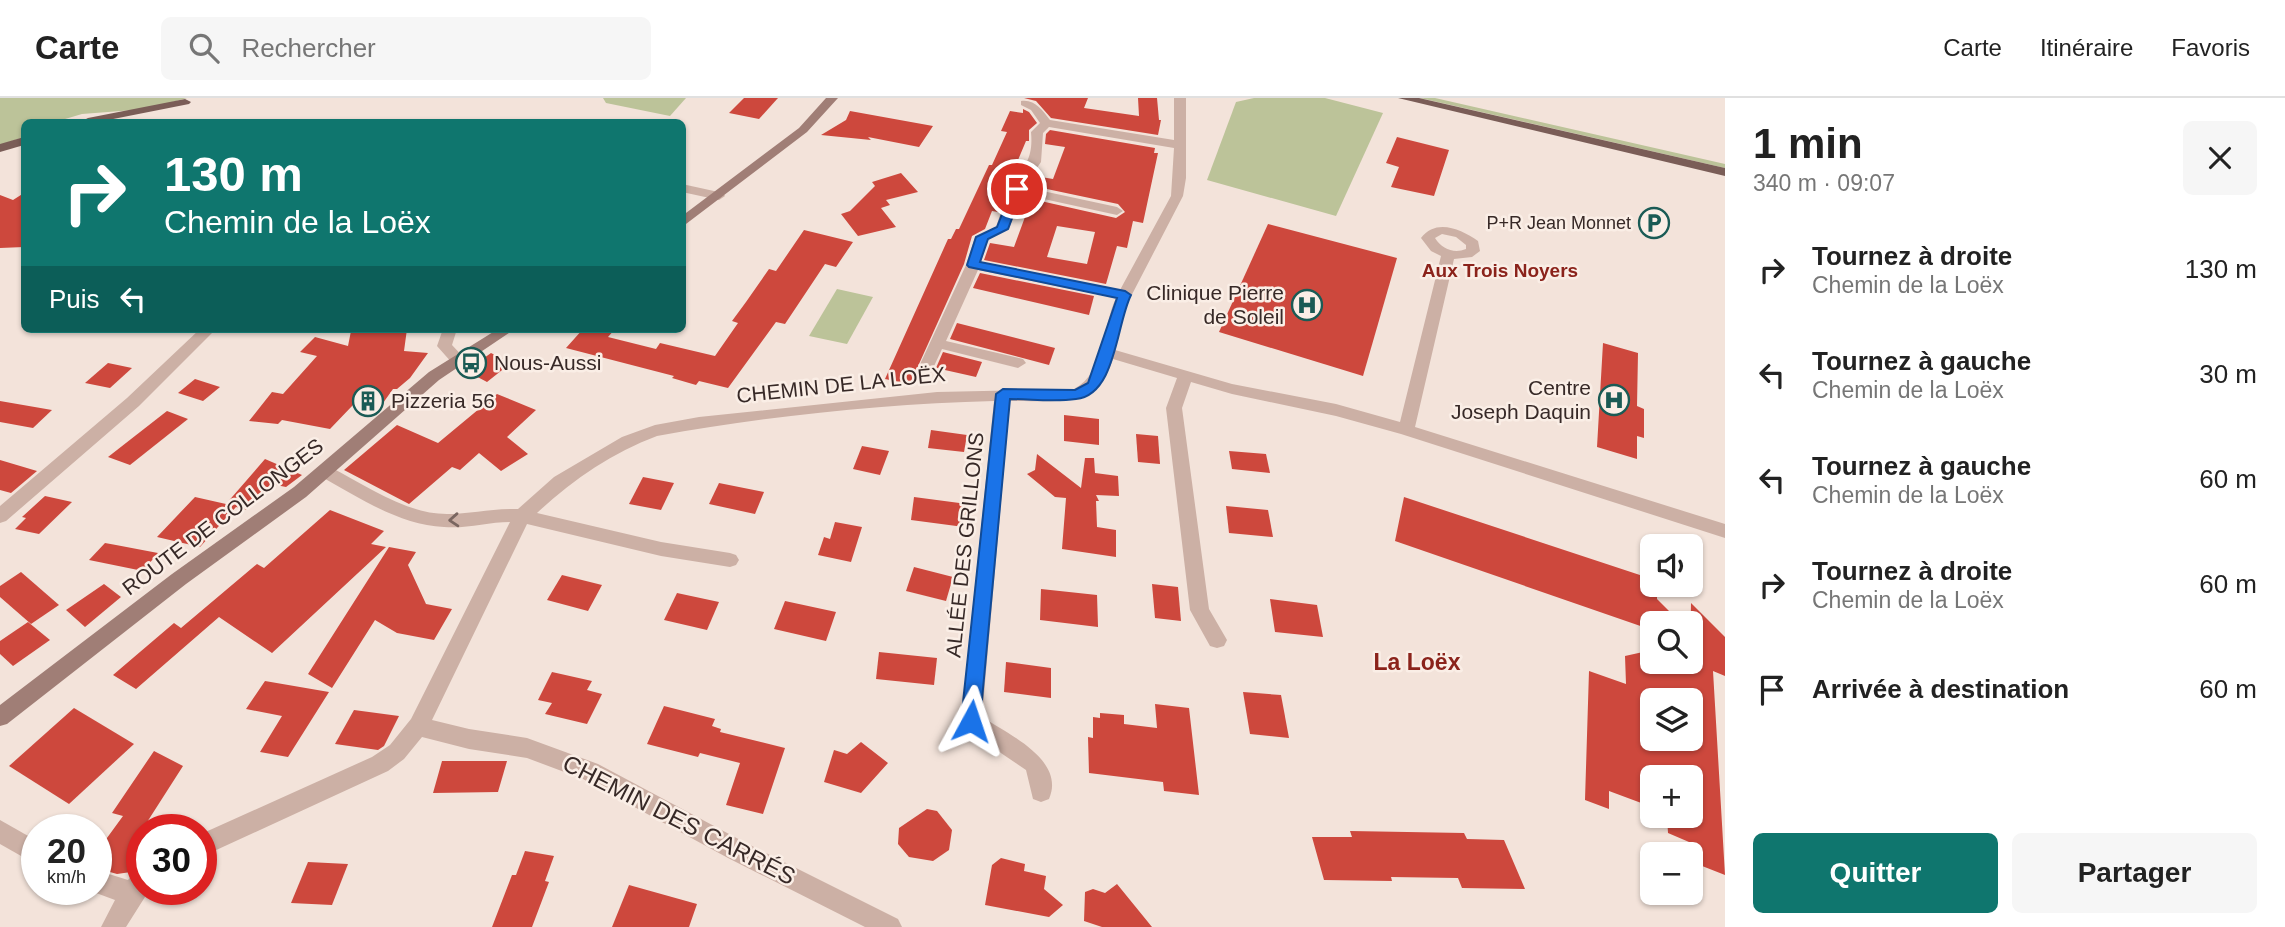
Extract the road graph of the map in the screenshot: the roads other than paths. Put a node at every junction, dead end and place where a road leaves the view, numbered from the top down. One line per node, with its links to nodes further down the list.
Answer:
1 (832, 98): 16 (street)
2 (1404, 98): 13 (main road)
3 (1451, 98): 12 (main road)
4 (1181, 101): 10 (street, CHEMIN DE LA LOËX)
5 (1025, 103): 8 (street)
6 (105, 119): 7 (main road)
7 (128, 119)
8 (1046, 123): 10 (street); 15 (street, CHEMIN DE LA LOËX)
9 (21, 144): 11 (main road)
10 (1180, 145): 21 (street, CHEMIN DE LA LOËX)
11 (0, 149)
12 (1725, 160)
13 (1725, 172)
14 (686, 189): 16 (street)
15 (1017, 189): 17 (street); 20 (street, CHEMIN DE LA LOËX)
16 (719, 197): 18 (street)
17 (1116, 211)
18 (686, 220)
19 (1448, 254): 32 (street)
20 (973, 265): 21 (street); 25 (street, CHEMIN DE LA LOËX)
21 (1125, 295): 26 (street, CHEMIN DE LA LOËX)
22 (205, 333): 34 (street)
23 (449, 333): 27 (street)
24 (502, 333): 27 (street, ROUTE DE COLLONGES)
25 (936, 343): 28 (street, CHEMIN DE LA LOËX); 29 (street, CHEMIN DE LA LOËX)
26 (1106, 352): 30 (street); 31 (street, CHEMIN DE LA LOËX)
27 (458, 360): 33 (street, ROUTE DE COLLONGES)
28 (1018, 363)
29 (923, 375)
30 (1186, 375): 32 (street); 38 (street)
31 (1003, 394): 35 (street, CHEMIN DE LA LOËX); 41 (street, ALLÉE DES GRILLONS)
32 (1406, 430): 36 (street)
33 (324, 471): 35 (street, one-way to 33); 39 (street, ROUTE DE COLLONGES)
34 (0, 516)
35 (522, 516): 37 (street); 40 (street, CHEMIN DE LA LOËX)
36 (1725, 531)
37 (730, 560)
38 (1217, 640)
39 (0, 717)
40 (418, 726): 43 (street); 47 (street, CHEMIN DES CARRÉS)
41 (1041, 792)
42 (0, 831): 44 (street)
43 (217, 839)
44 (21, 844)
45 (126, 905): 46 (street)
46 (113, 927)
47 (890, 927)

